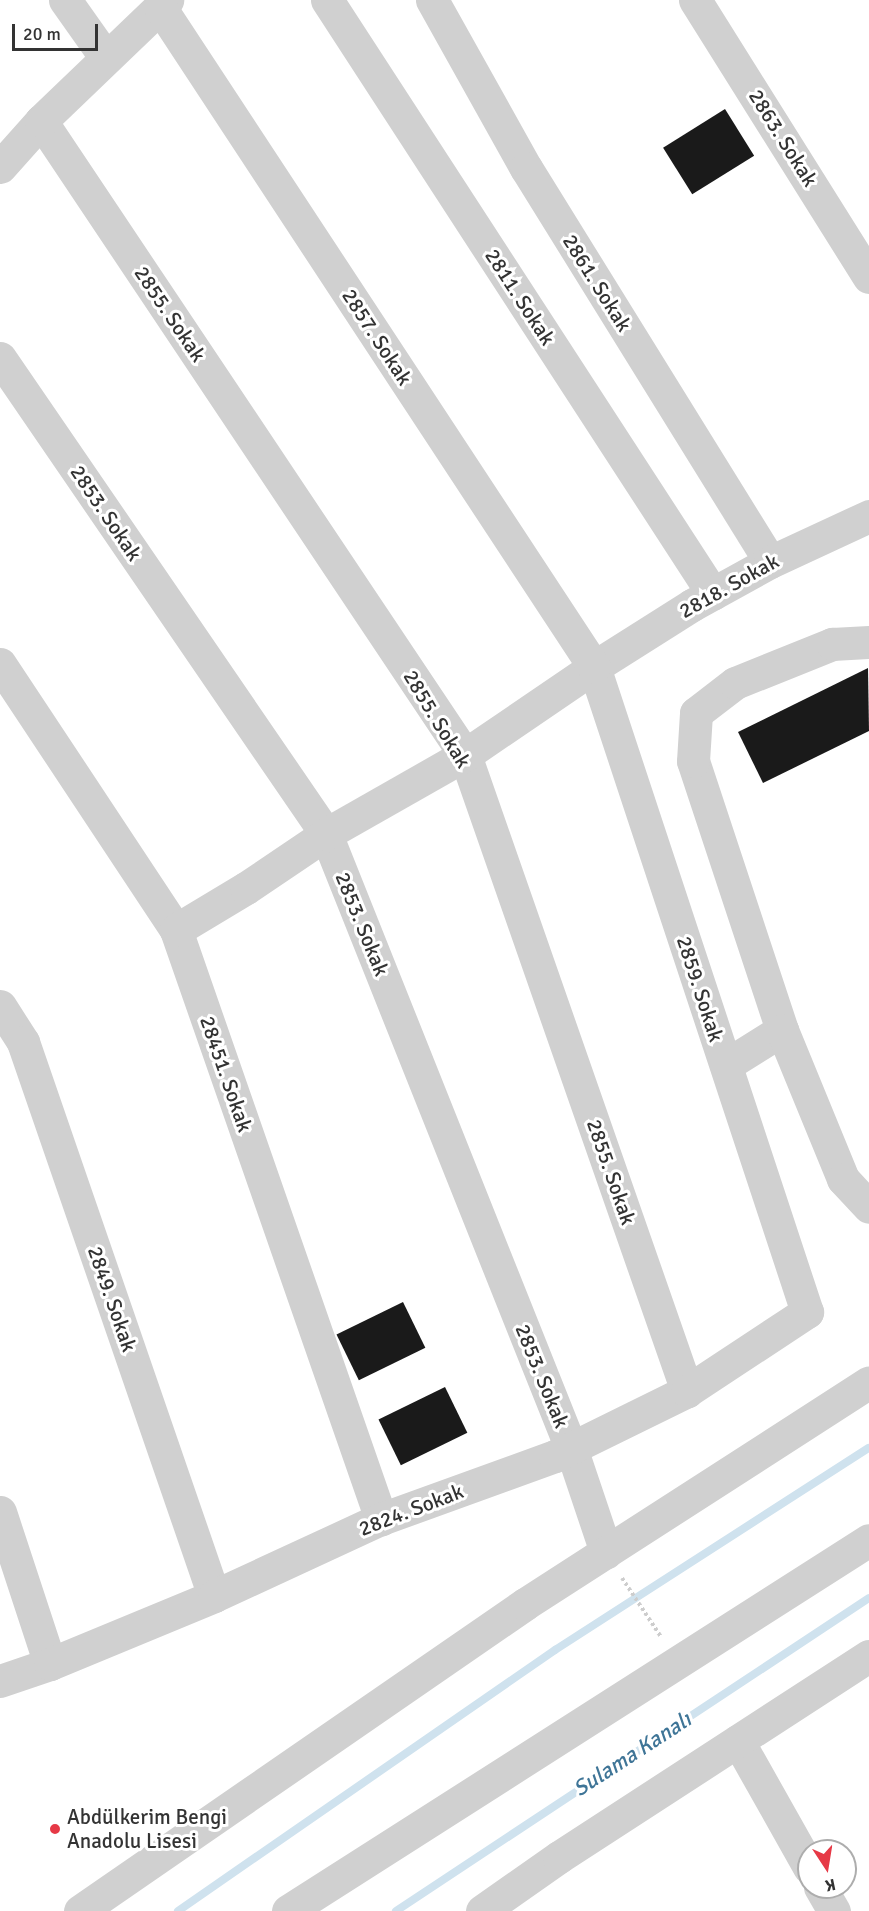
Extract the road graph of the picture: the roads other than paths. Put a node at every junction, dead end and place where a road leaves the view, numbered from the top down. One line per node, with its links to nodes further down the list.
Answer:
1 (65, 0): 6 (street)
2 (327, 0): 13 (street, 2811. Sokak)
3 (432, 0): 12 (street, 2861. Sokak)
4 (695, 0): 9 (street, 2863. Sokak)
5 (163, 3): 6 (street); 16 (street, 2857. Sokak)
6 (106, 58): 7 (street)
7 (41, 121): 8 (street); 17 (street, 2855. Sokak)
8 (0, 168)
9 (869, 277)
10 (0, 358): 18 (street, 2853. Sokak)
11 (869, 516): 12 (street, 2818. Sokak)
12 (770, 562): 13 (street, 2818. Sokak)
13 (713, 594): 16 (street, 2818. Sokak)
14 (869, 642): 21 (street)
15 (0, 664): 19 (street, 28451. Sokak)
16 (594, 667): 17 (street, 2818. Sokak); 22 (street, 2859. Sokak)
17 (465, 755): 18 (street, 2818. Sokak); 26 (street, 2855. Sokak)
18 (326, 834): 19 (street, 2818. Sokak); 27 (street, 2853. Sokak)
19 (176, 930): 29 (street, 28451. Sokak)
20 (0, 1006): 32 (street, 2849. Sokak)
21 (782, 1030): 22 (street); 23 (street)
22 (726, 1065): 24 (street, 2859. Sokak)
23 (869, 1207)
24 (807, 1312): 26 (street, 2824. Sokak)
25 (869, 1383): 31 (street)
26 (687, 1390): 27 (street, 2824. Sokak)
27 (571, 1448): 29 (street, 2824. Sokak); 31 (street, 2853. Sokak)
28 (0, 1512): 34 (street)
29 (381, 1519): 32 (street, 2824. Sokak)
30 (869, 1539): 39 (street)
31 (606, 1552): 38 (street)
32 (214, 1596): 34 (street, 2824. Sokak)
33 (869, 1656): 36 (street)
34 (50, 1664): 35 (street, 2824. Sokak)
35 (0, 1681)
36 (738, 1741): 37 (street); 40 (street)
37 (797, 1846)
38 (80, 1911)
39 (288, 1911)
40 (482, 1911)

